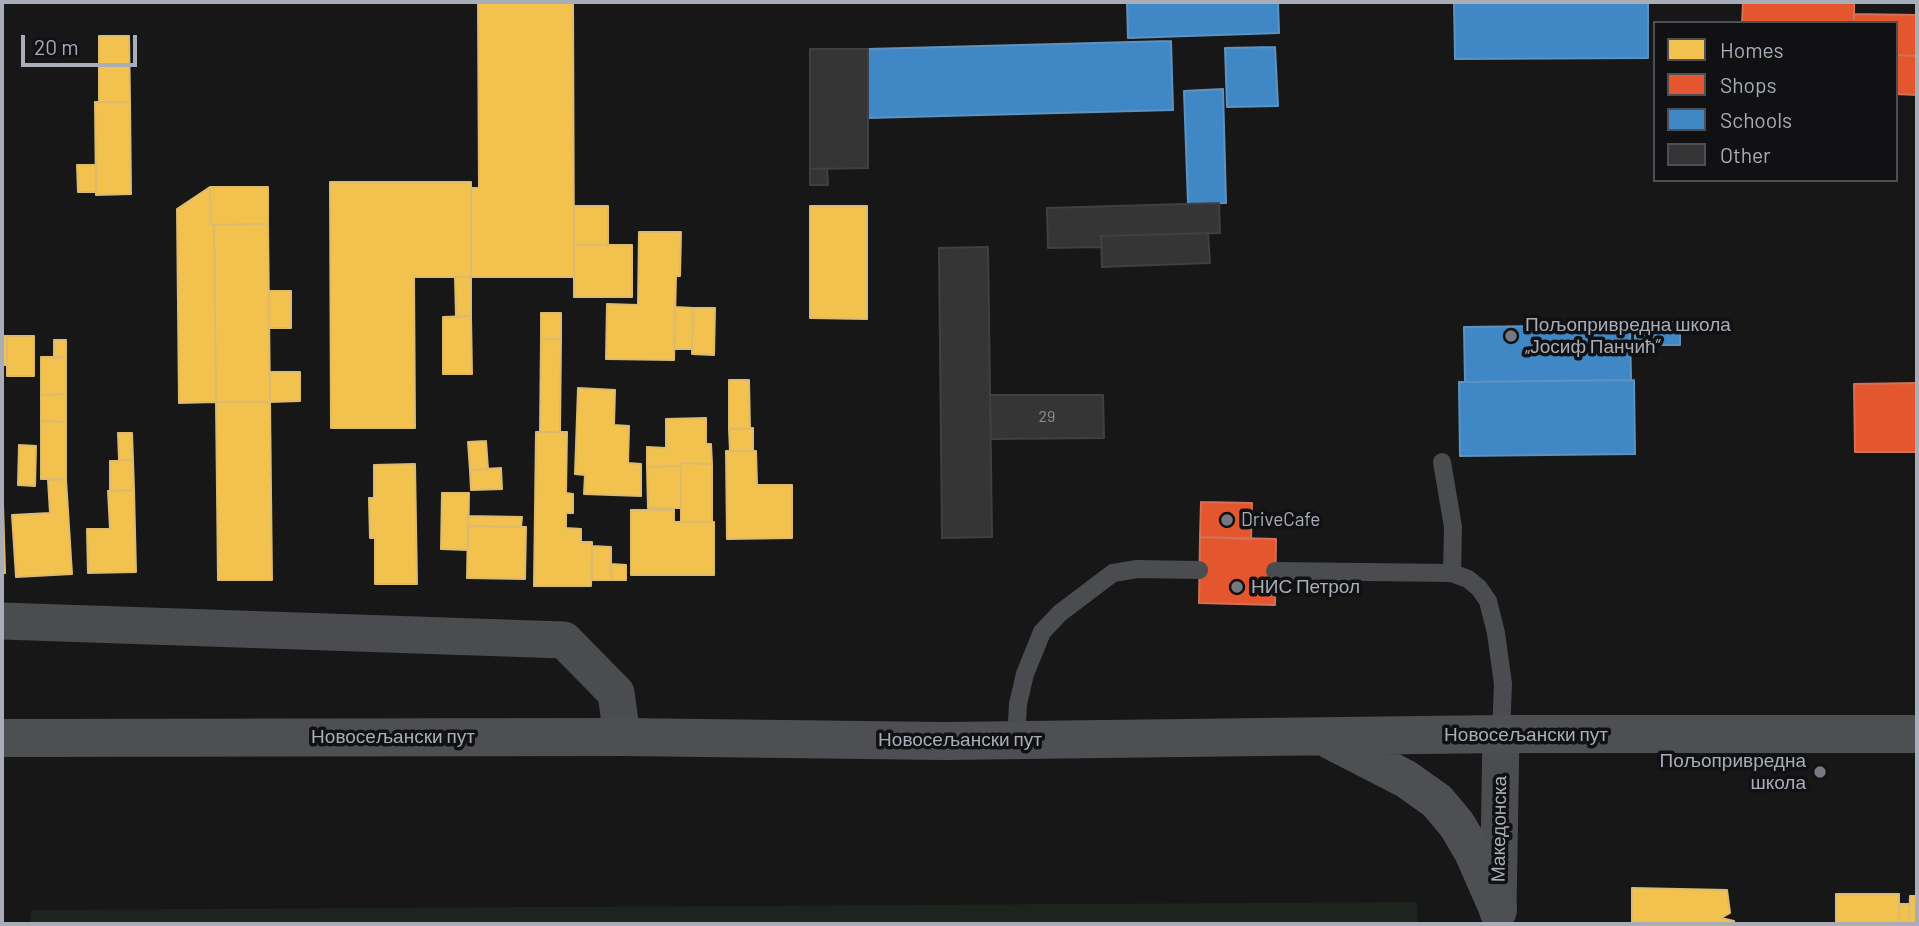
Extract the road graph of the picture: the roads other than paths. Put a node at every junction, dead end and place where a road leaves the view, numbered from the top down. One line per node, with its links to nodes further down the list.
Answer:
1 (1442, 462): 4 (lane)
2 (1199, 570): 11 (lane)
3 (1275, 571): 4 (lane)
4 (1452, 573): 6 (lane)
5 (2, 621): 8 (street)
6 (1501, 734): 7 (main road, Новосељански пут); 9 (main road, Новосељански пут); 12 (street, Македонска)
7 (1917, 734)
8 (622, 737): 10 (main road, Новосељански пут); 11 (main road, Новосељански пут)
9 (1322, 737): 11 (main road, Новосељански пут); 12 (main road)
10 (2, 738)
11 (1016, 740)
12 (1498, 917)

